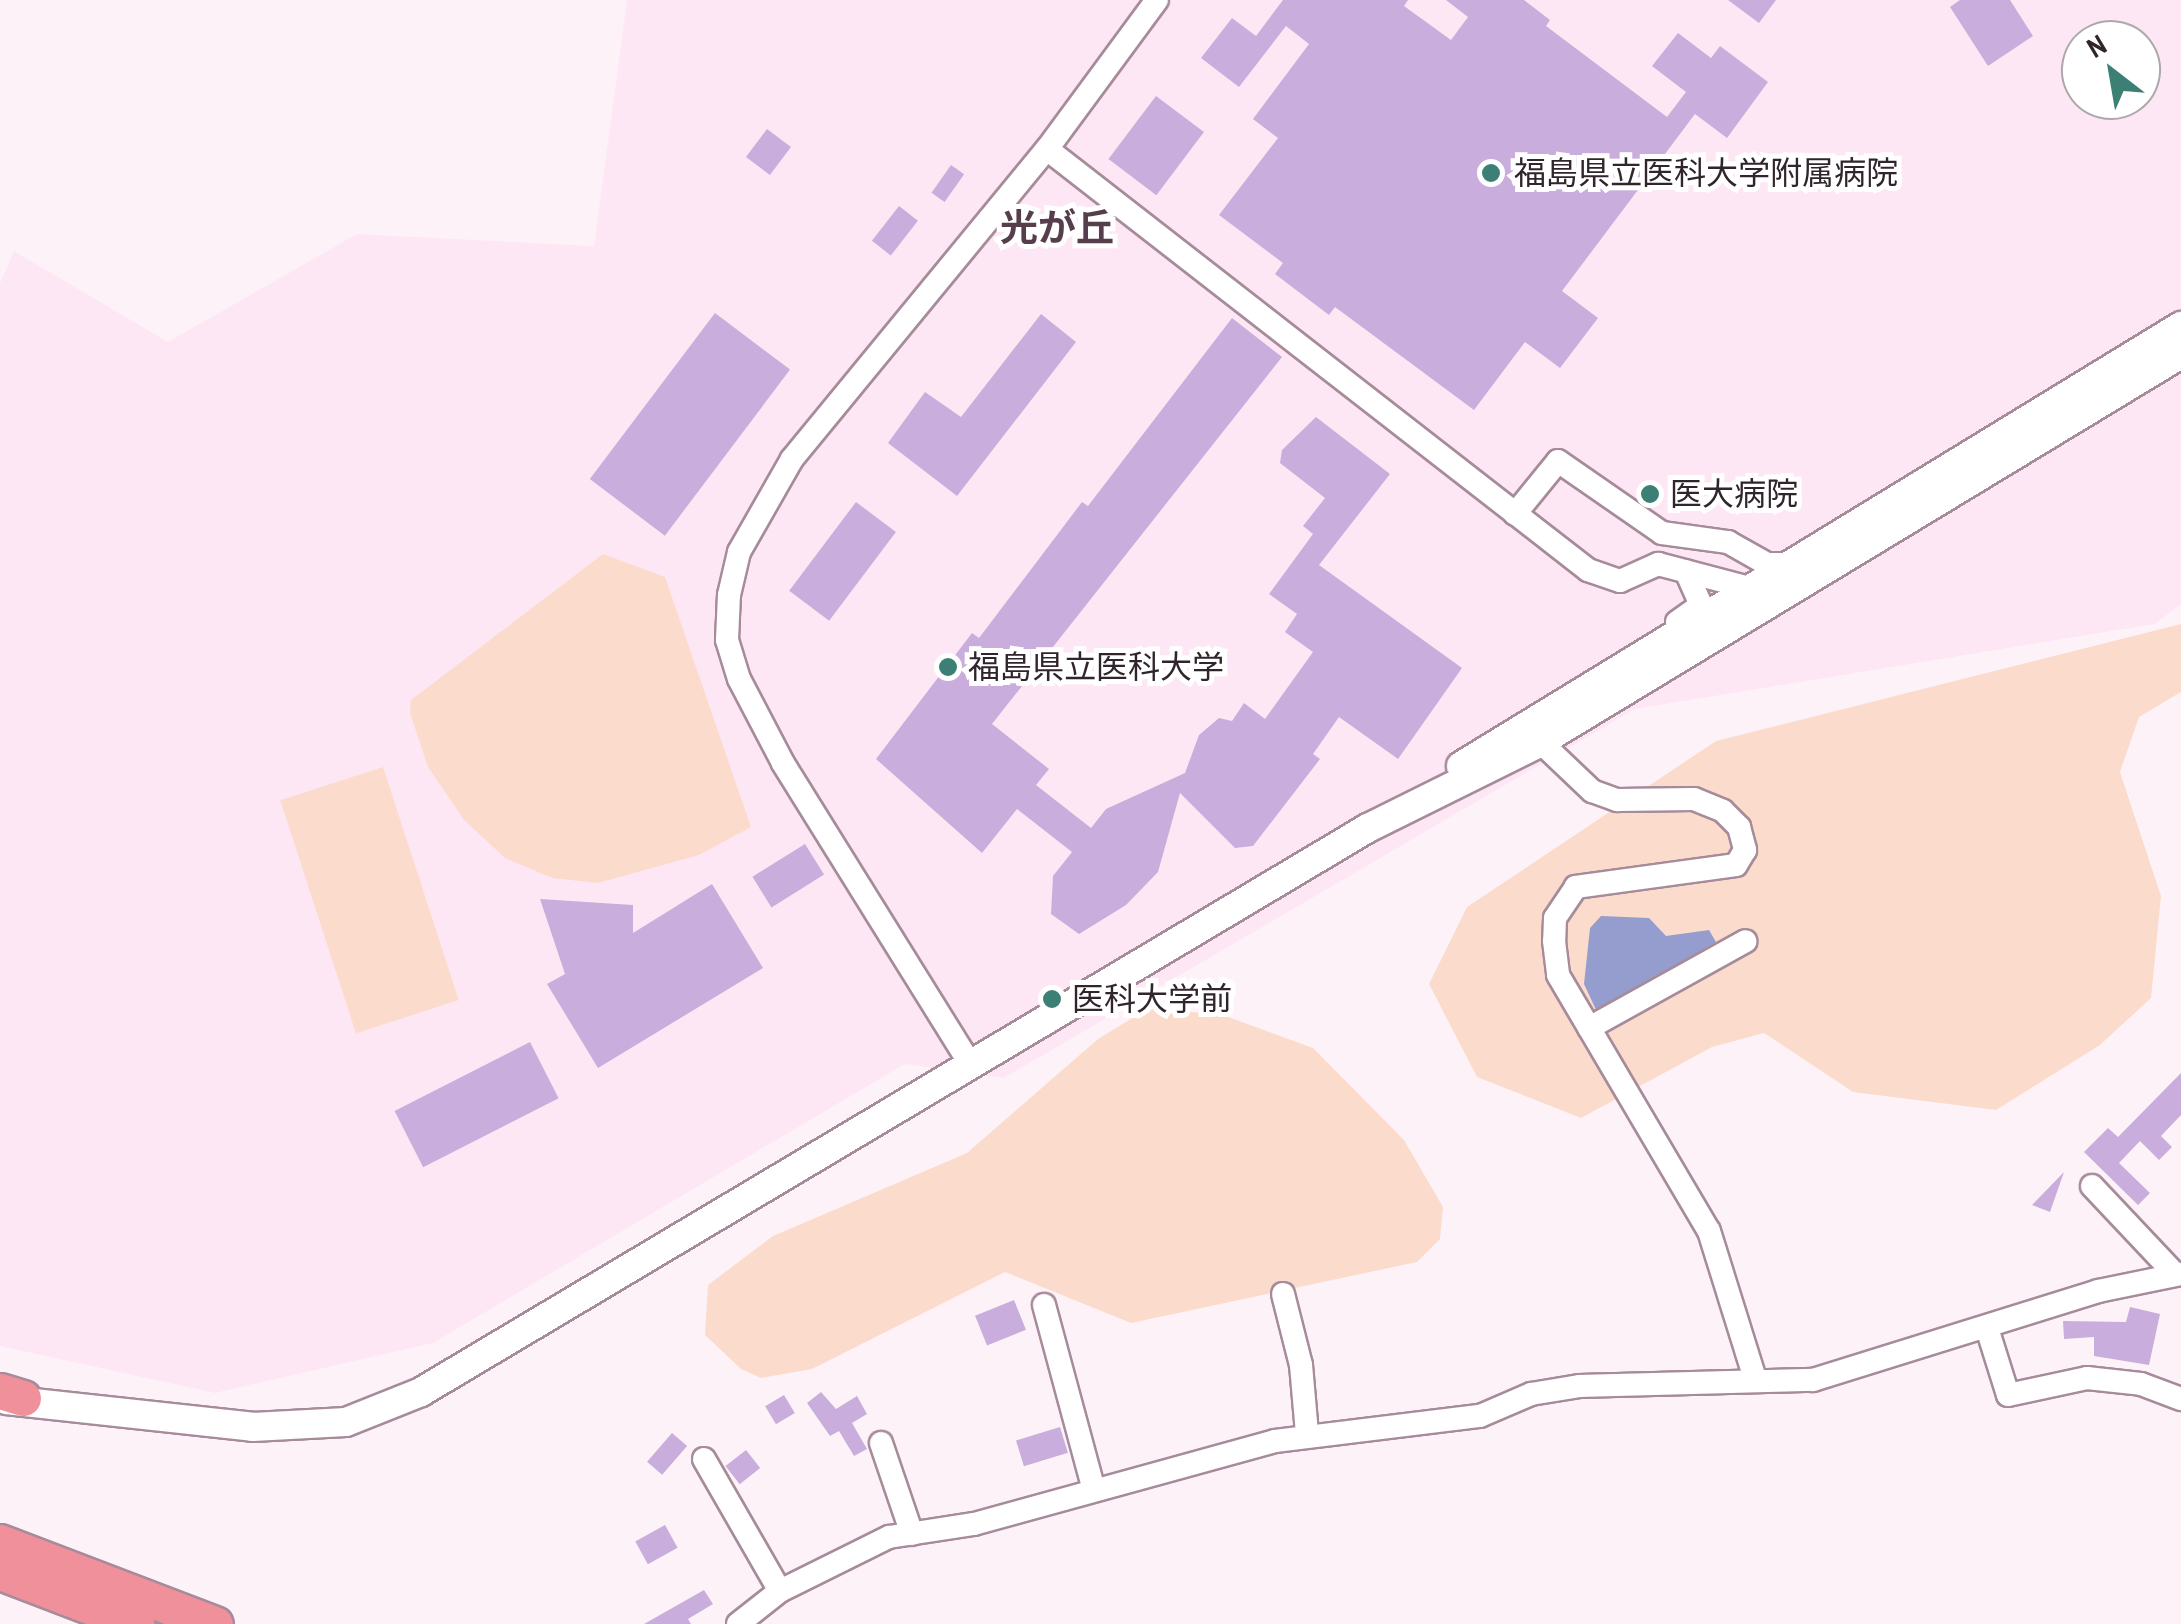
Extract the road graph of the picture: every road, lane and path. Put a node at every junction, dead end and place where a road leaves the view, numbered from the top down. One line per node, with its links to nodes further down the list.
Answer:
1 (1157, 0): 2 (street)
2 (1048, 149): 5 (street); 16 (street)
3 (2181, 326): 8 (street)
4 (2181, 354): 6 (street)
5 (1515, 514): 7 (street); 9 (street)
6 (1873, 542): 10 (street); 11 (street)
7 (1724, 544): 8 (street); 10 (street)
8 (1785, 564): 10 (street)
9 (1686, 571): 10 (street); 12 (street)
10 (1753, 587): 11 (street); 12 (street)
11 (1740, 622): 13 (street)
12 (1630, 661): 13 (street)
13 (1531, 734): 15 (street); 16 (street)
14 (1746, 941): 15 (street)
15 (1589, 1028): 22 (street)
16 (969, 1062): 23 (street)
17 (2092, 1186): 18 (street)
18 (2178, 1274): 21 (street)
19 (1283, 1294): 25 (street)
20 (1044, 1305): 28 (street)
21 (1987, 1328): 22 (street); 24 (street)
22 (1755, 1379): 25 (street)
23 (8, 1397)
24 (2181, 1399)
25 (1307, 1434): 28 (street)
26 (882, 1443): 29 (street)
27 (704, 1459): 32 (street)
28 (1093, 1486): 29 (street)
29 (912, 1534): 32 (street)
30 (0, 1542): 34 (highway)
31 (0, 1572): 33 (highway)
32 (780, 1591): 35 (street)
33 (136, 1624)
34 (216, 1624)
35 (738, 1624)

